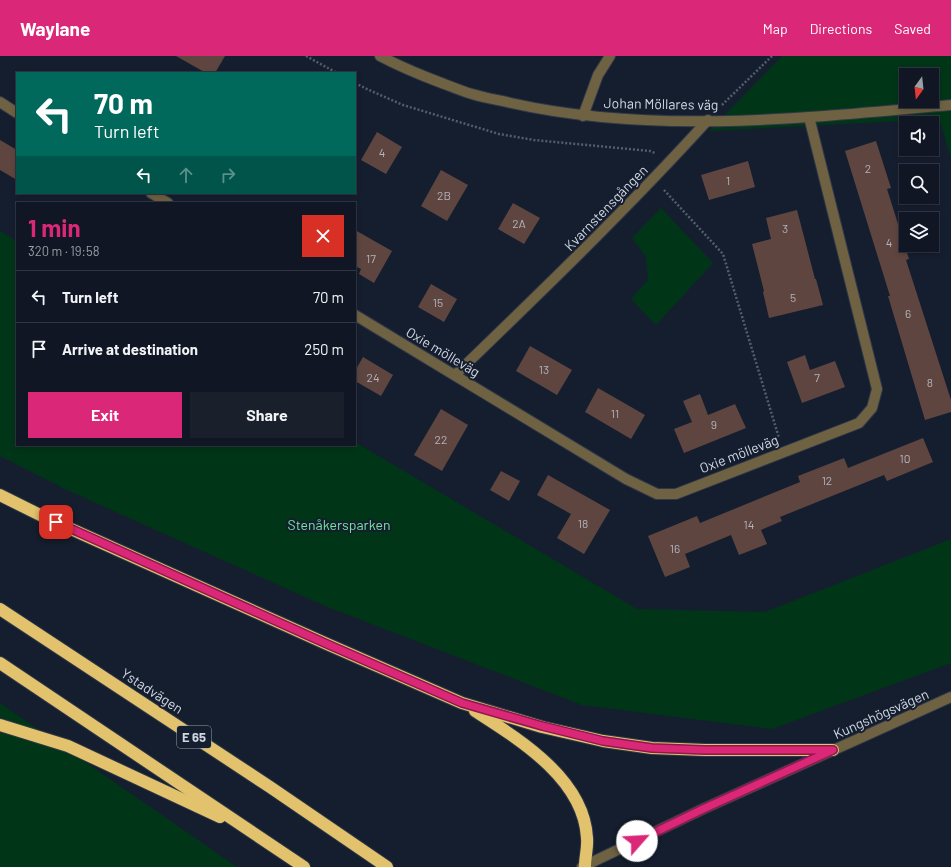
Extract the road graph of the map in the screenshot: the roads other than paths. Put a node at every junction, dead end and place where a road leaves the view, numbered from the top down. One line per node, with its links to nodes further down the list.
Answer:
1 (380, 56): 6 (street, Johan Möllares väg)
2 (610, 56): 6 (street)
3 (0, 102): 5 (street)
4 (951, 105): 7 (street, Johan Möllares väg)
5 (16, 112)
6 (583, 116): 8 (street, Johan Möllares väg)
7 (809, 117): 8 (street, Johan Möllares väg); 12 (street, Oxie mölleväg)
8 (708, 120): 12 (street, Kvarnstensgången)
9 (153, 194): 10 (street)
10 (166, 202)
11 (356, 316): 12 (street, Oxie mölleväg)
12 (456, 376)
13 (0, 495): 17 (highway)
14 (0, 609): 23 (highway, Ystadvägen / E 65)
15 (0, 663): 20 (highway)
16 (951, 697): 19 (street, Kungshögsvägen)
17 (462, 703): 19 (highway); 21 (highway)
18 (0, 725): 20 (highway)
19 (833, 750): 21 (street, Kungshögsvägen)
20 (255, 834): 22 (highway)
21 (584, 866)
22 (304, 867)
23 (387, 867)

